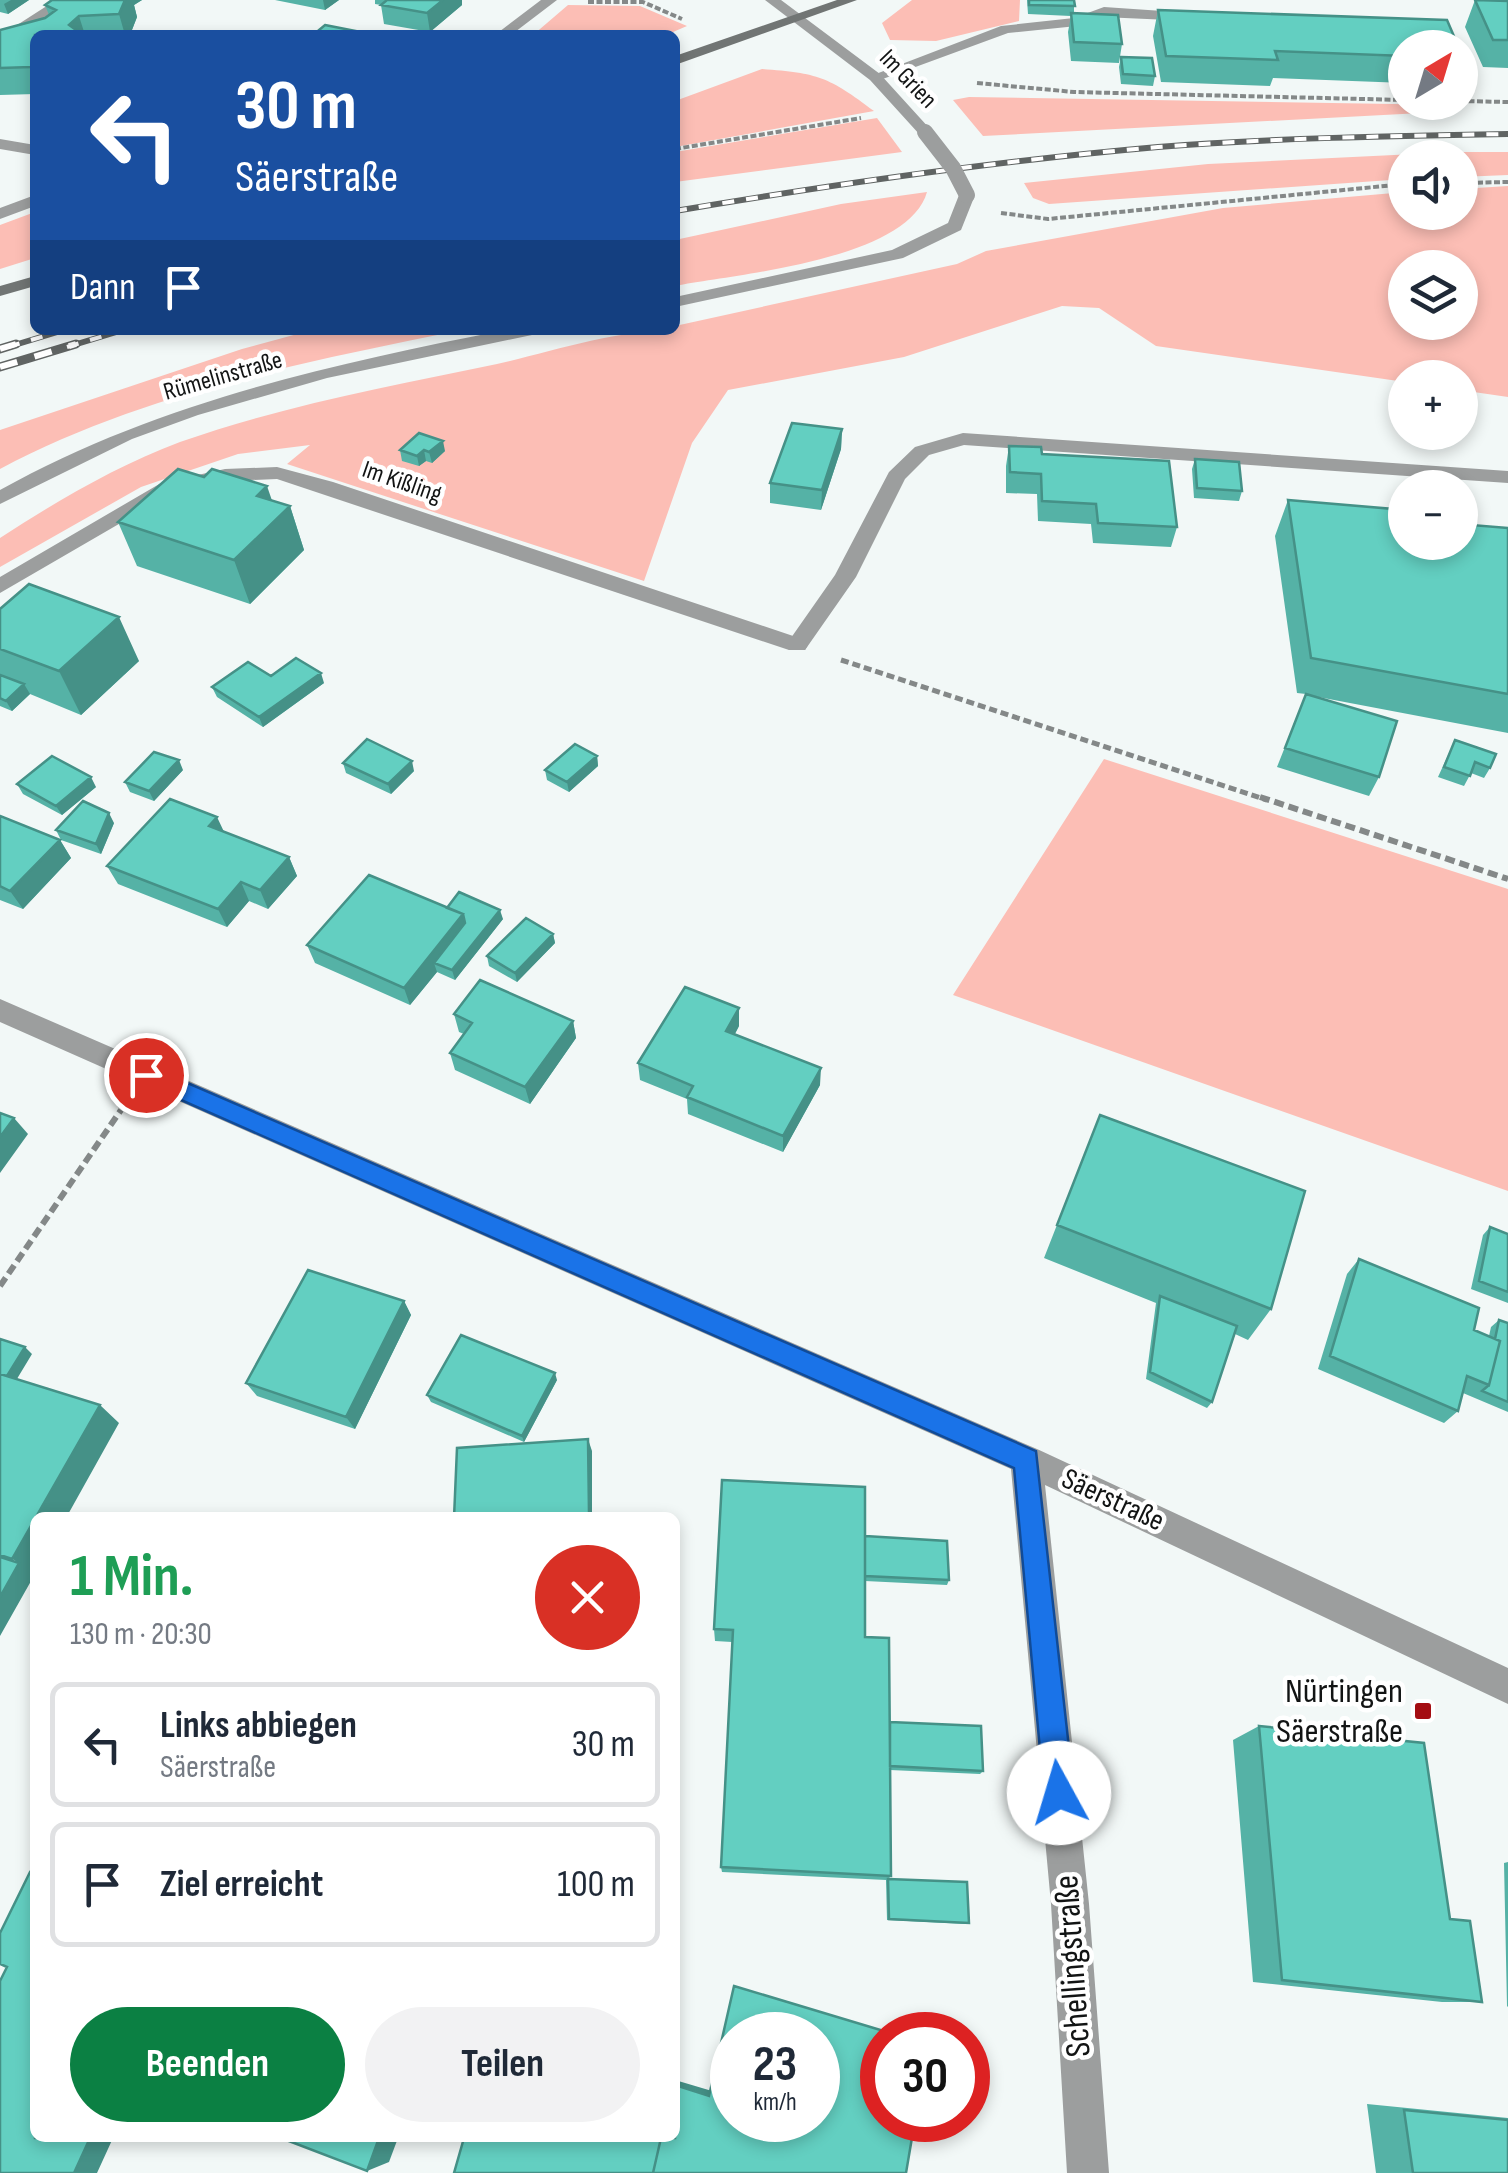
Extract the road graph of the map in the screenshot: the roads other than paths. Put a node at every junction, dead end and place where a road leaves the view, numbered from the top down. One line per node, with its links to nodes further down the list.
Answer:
1 (65, 0): 9 (street)
2 (772, 0): 6 (street, Im Grien)
3 (850, 0): 6 (main road)
4 (549, 1): 8 (street)
5 (1103, 7): 7 (street); 11 (street)
6 (794, 18): 10 (main road); 11 (street, Im Grien)
7 (1200, 18)
8 (509, 30)
9 (0, 42)
10 (680, 58)
11 (875, 76): 18 (street, Im Grien, bridge)
12 (0, 144): 13 (street)
13 (30, 149)
14 (30, 202): 15 (street)
15 (0, 214)
16 (30, 282): 17 (main road)
17 (0, 291)
18 (680, 301)
19 (507, 335): 21 (street, Rümelinstraße)
20 (1508, 476): 22 (street, Im Kißling)
21 (0, 498)
22 (0, 586)
23 (0, 1010): 24 (street, Säerstraße)
24 (1026, 1460): 25 (street, Säerstraße); 26 (street, Schellingstraße)
25 (1508, 1686)
26 (1088, 2173)

